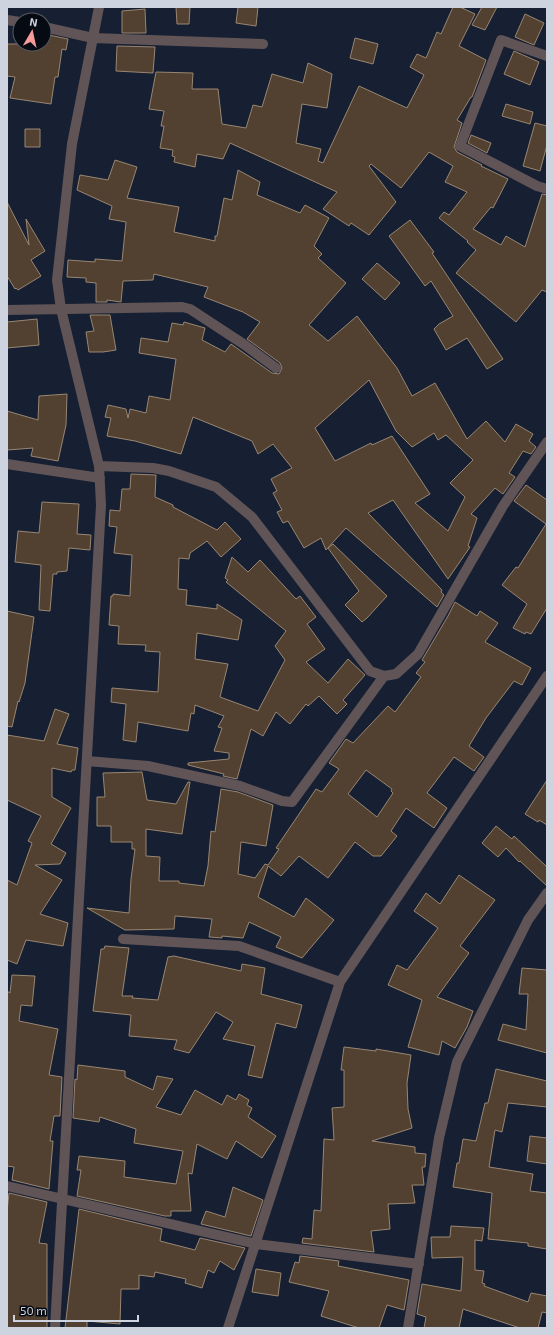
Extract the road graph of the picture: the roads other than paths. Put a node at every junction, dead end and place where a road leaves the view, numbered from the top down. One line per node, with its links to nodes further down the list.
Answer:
1 (99, 7): 3 (street)
2 (52, 29): 3 (street)
3 (93, 38): 4 (street); 7 (street)
4 (263, 44)
5 (547, 56): 6 (street)
6 (547, 189)
7 (61, 309): 8 (street); 9 (street); 12 (street)
8 (7, 310)
9 (276, 368)
10 (547, 442): 14 (street)
11 (7, 464): 13 (street)
12 (99, 466): 13 (street); 14 (street)
13 (100, 478): 16 (street)
14 (384, 676): 16 (street)
15 (547, 676): 19 (street)
16 (86, 761): 21 (street)
17 (547, 893): 23 (street)
18 (123, 939): 19 (street)
19 (340, 982): 22 (street)
20 (7, 1186): 21 (street)
21 (63, 1199): 22 (street); 24 (street)
22 (256, 1244): 23 (street); 25 (street)
23 (419, 1264): 26 (street)
24 (55, 1328)
25 (228, 1328)
26 (408, 1328)

